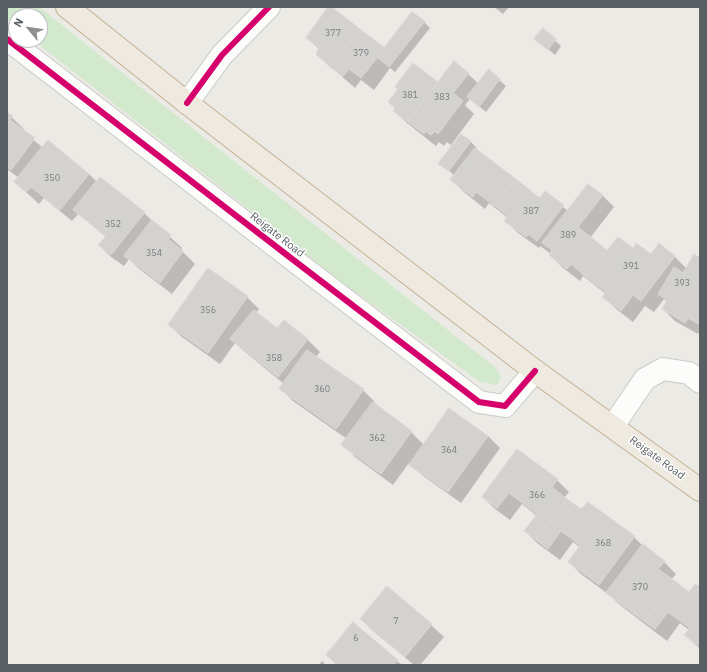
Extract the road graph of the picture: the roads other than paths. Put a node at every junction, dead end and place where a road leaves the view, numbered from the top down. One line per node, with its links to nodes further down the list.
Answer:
1 (67, 7): 4 (highway, Reigate Road)
2 (269, 7): 4 (street)
3 (7, 39): 5 (street, Reigate Road)
4 (187, 103): 5 (highway, Reigate Road)
5 (535, 371): 7 (highway, Reigate Road)
6 (700, 382): 7 (street)
7 (613, 426): 8 (highway, Reigate Road)
8 (700, 490)

